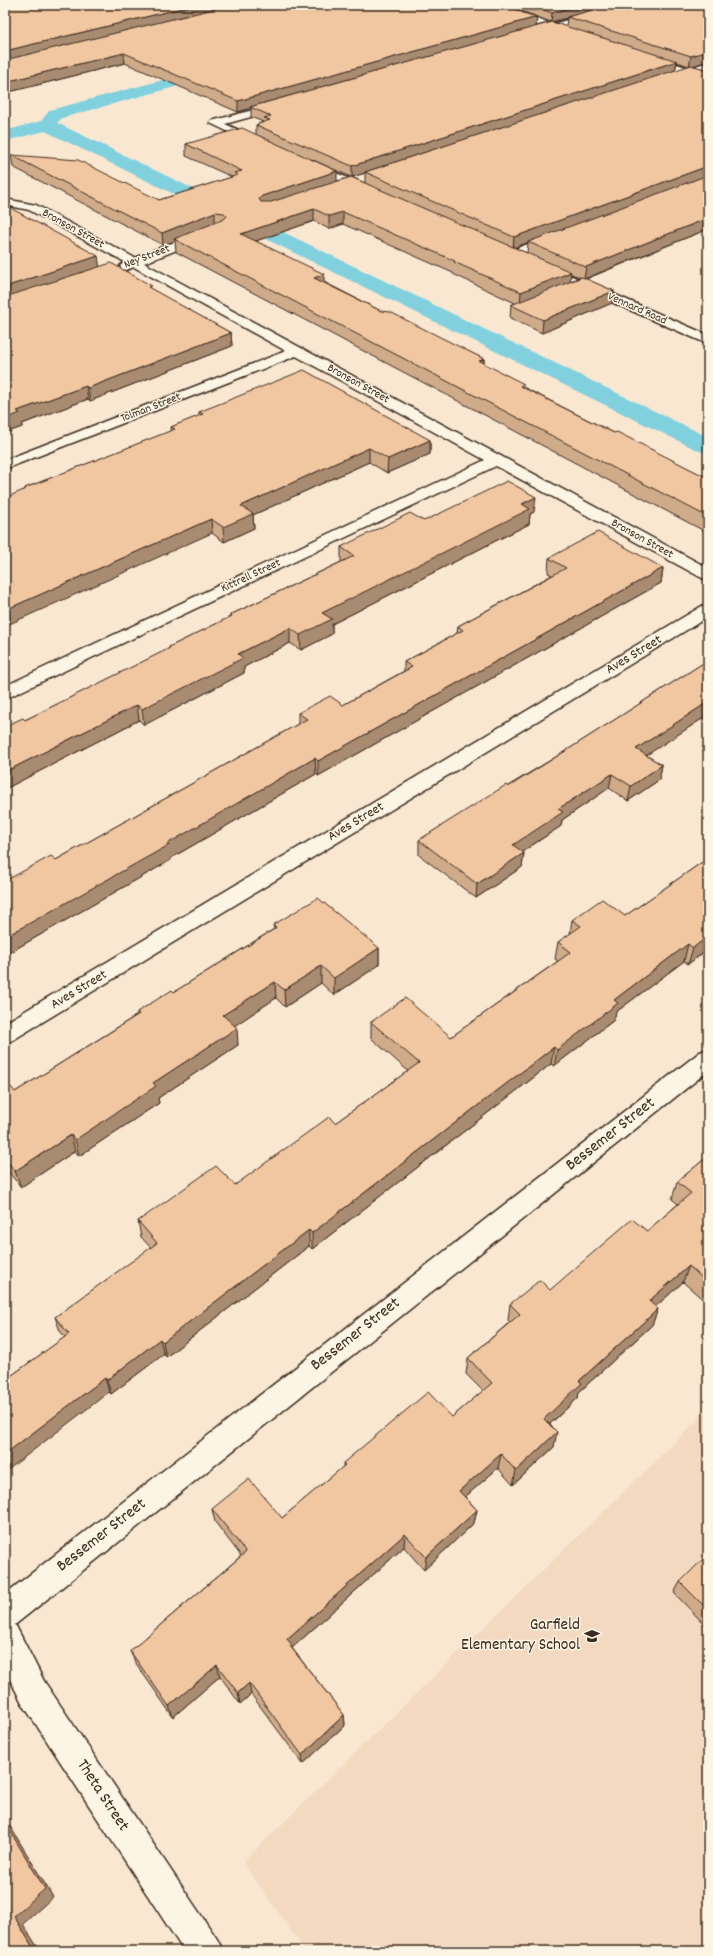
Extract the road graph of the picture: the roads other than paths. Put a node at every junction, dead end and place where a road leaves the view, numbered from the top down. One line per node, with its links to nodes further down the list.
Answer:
1 (494, 5): 8 (street)
2 (507, 5): 4 (street)
3 (628, 5): 6 (street)
4 (526, 9)
5 (554, 18): 6 (street)
6 (569, 22): 7 (street); 8 (street)
7 (583, 26)
8 (551, 27): 9 (street); 10 (street)
9 (520, 36)
10 (580, 36)
11 (638, 55): 14 (street)
12 (693, 61): 13 (street)
13 (708, 66): 14 (street)
14 (689, 72): 15 (street); 16 (street)
15 (708, 77)
16 (659, 81)
17 (287, 104): 18 (street)
18 (272, 148)
19 (301, 161): 21 (street)
20 (366, 178): 21 (street)
21 (351, 183): 22 (street); 23 (street)
22 (336, 188)
23 (379, 196)
24 (5, 202): 29 (street, Bronson Street)
25 (213, 231): 29 (street, Ney Street)
26 (569, 233): 28 (street)
27 (499, 248): 28 (street, Vennard Road)
28 (513, 254): 31 (street, Vennard Road)
29 (134, 263): 30 (street, Ney Street); 32 (street, Bronson Street)
30 (113, 270)
31 (708, 340)
32 (297, 351): 33 (street, Bronson Street); 34 (street, Tolman Street)
33 (496, 460): 35 (street, Bronson Street); 37 (street, Kittrell Street)
34 (5, 465)
35 (708, 575)
36 (708, 610): 38 (street, Aves Street)
37 (5, 693)
38 (5, 1034)
39 (708, 1058): 40 (street, Bessemer Street)
40 (5, 1613)
41 (5, 1637): 42 (street, Theta Street)
42 (205, 1951)

